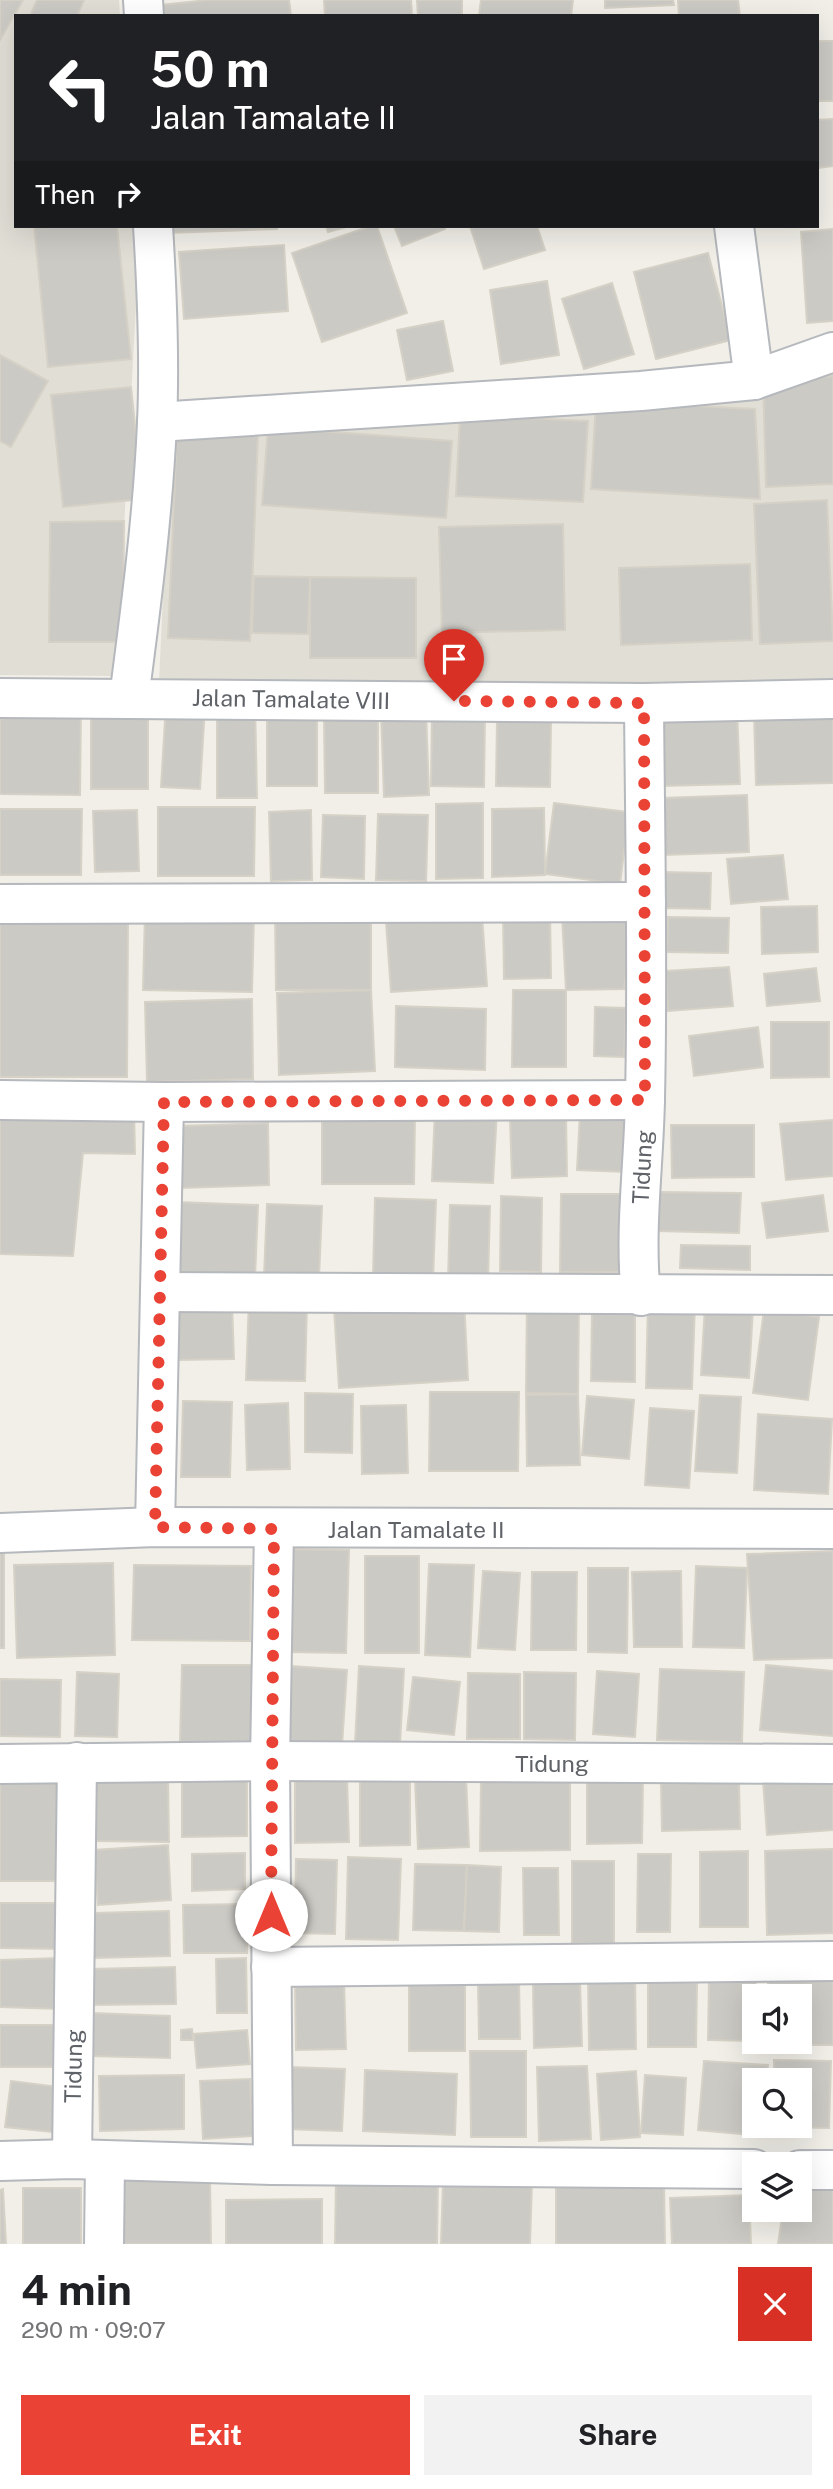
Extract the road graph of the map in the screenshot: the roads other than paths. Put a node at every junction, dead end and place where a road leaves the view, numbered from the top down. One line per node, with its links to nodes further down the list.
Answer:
1 (153, 228): 5 (street)
2 (734, 228): 4 (street)
3 (833, 352): 4 (street)
4 (754, 380): 5 (street)
5 (158, 422): 7 (street)
6 (0, 698): 7 (street, Jalan Tamalate VIII)
7 (130, 698): 9 (street, Jalan Tamalate VIII)
8 (833, 699): 9 (street, Jalan Tamalate VIII)
9 (644, 703): 10 (street, Tidung)
10 (646, 902): 11 (street); 13 (street, Tidung)
11 (0, 904)
12 (0, 1100): 14 (street)
13 (645, 1100): 14 (street); 17 (street, Tidung)
14 (164, 1102): 15 (street)
15 (160, 1293): 17 (street); 18 (street)
16 (833, 1295): 17 (street)
17 (641, 1296)
18 (155, 1527): 19 (street, Jalan Tamalate II); 21 (street, Jalan Tamalate II)
19 (274, 1529): 20 (street, Jalan Tamalate II); 22 (street)
20 (833, 1529)
21 (0, 1533)
22 (270, 1761): 23 (street, Tidung); 25 (street, Tidung); 27 (street)
23 (78, 1762): 24 (street, Tidung); 29 (street, Tidung)
24 (0, 1764)
25 (833, 1764)
26 (833, 1961): 27 (street)
27 (271, 1967): 30 (street)
28 (0, 2161): 29 (street)
29 (89, 2161): 30 (street); 34 (street, Tidung)
30 (273, 2165): 31 (street)
31 (742, 2169)
32 (812, 2170): 33 (street)
33 (833, 2170)
34 (104, 2244)

